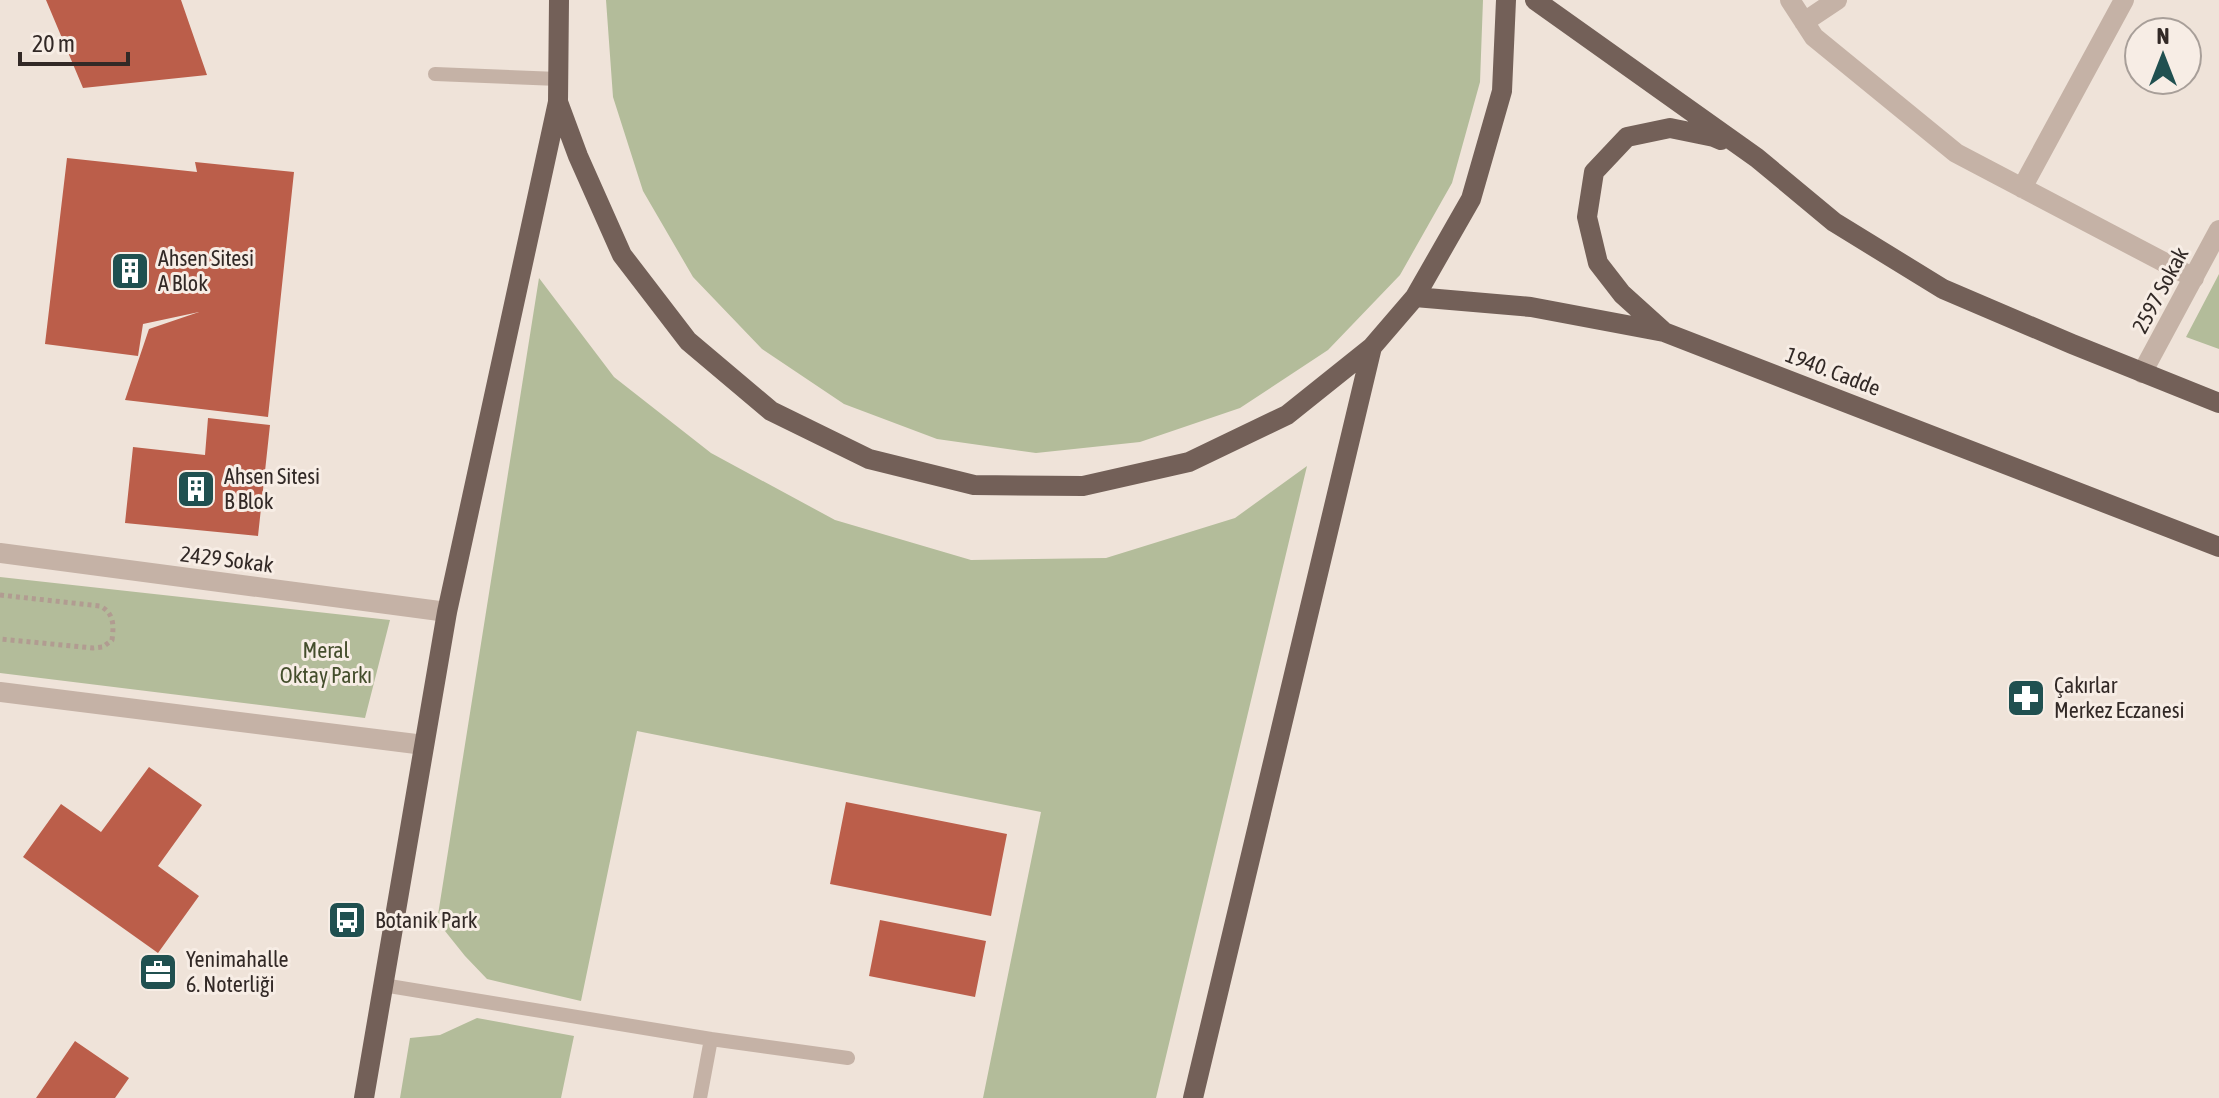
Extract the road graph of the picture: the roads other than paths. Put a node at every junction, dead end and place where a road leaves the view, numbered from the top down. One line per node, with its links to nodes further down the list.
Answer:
1 (559, 0): 9 (main road)
2 (1506, 0): 15 (main road)
3 (1535, 0): 11 (main road)
4 (1790, 0): 7 (street)
5 (1837, 0): 7 (street)
6 (2124, 0): 12 (street)
7 (1804, 22): 12 (street)
8 (435, 74): 9 (lane)
9 (558, 79): 10 (main road)
10 (558, 102): 17 (main road); 22 (main road)
11 (1757, 158): 16 (main road); 18 (main road)
12 (2022, 188): 14 (street)
13 (2219, 230): 14 (street, 2597 Sokak)
14 (2194, 278): 18 (street, 2597 Sokak)
15 (1415, 297): 16 (main road, 1940. Cadde); 17 (main road)
16 (1664, 332): 20 (main road, 1940. Cadde)
17 (1372, 347): 30 (main road)
18 (2142, 373): 19 (main road)
19 (2219, 403)
20 (2219, 547)
21 (0, 553): 22 (street, 2429 Sokak)
22 (447, 612): 24 (main road)
23 (0, 692): 24 (street)
24 (424, 745): 25 (main road)
25 (383, 985): 26 (lane); 28 (main road)
26 (711, 1039): 27 (lane); 29 (lane)
27 (848, 1058)
28 (364, 1098)
29 (700, 1098)
30 (1193, 1098)

